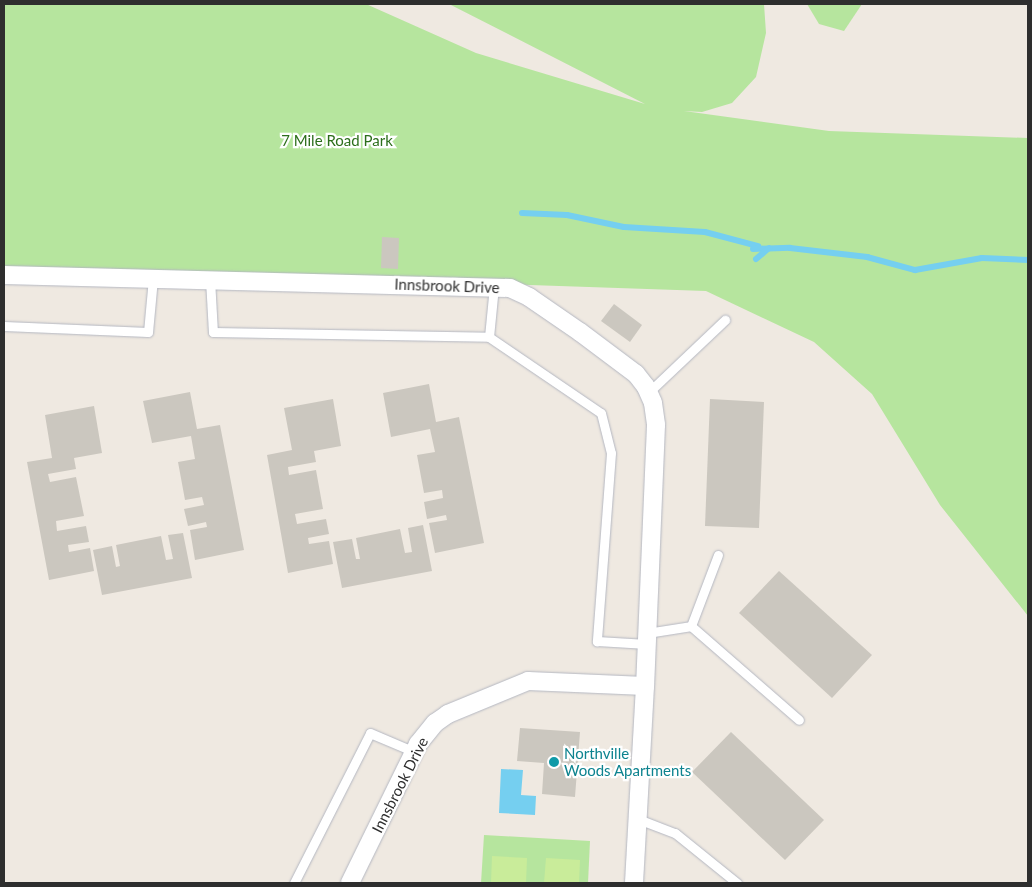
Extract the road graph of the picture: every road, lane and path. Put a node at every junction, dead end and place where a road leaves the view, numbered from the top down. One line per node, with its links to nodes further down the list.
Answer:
1 (4, 275): 2 (street, Innsbrook Drive)
2 (153, 278): 3 (street, Innsbrook Drive); 6 (lane)
3 (210, 280): 4 (street, Innsbrook Drive); 7 (lane)
4 (494, 286): 7 (lane); 8 (street, Innsbrook Drive)
5 (725, 320): 8 (lane)
6 (4, 326)
7 (489, 337): 11 (lane)
8 (649, 392): 11 (street, Innsbrook Drive)
9 (718, 555): 10 (lane)
10 (691, 626): 11 (lane); 13 (lane)
11 (647, 639): 12 (street, Innsbrook Drive)
12 (645, 686): 14 (street, Innsbrook Drive); 15 (street, Innsbrook Drive)
13 (800, 720)
14 (414, 752): 16 (lane); 17 (street, Innsbrook Drive)
15 (638, 819): 18 (street, Innsbrook Drive); 19 (lane)
16 (294, 883)
17 (350, 883)
18 (634, 883)
19 (737, 883)

